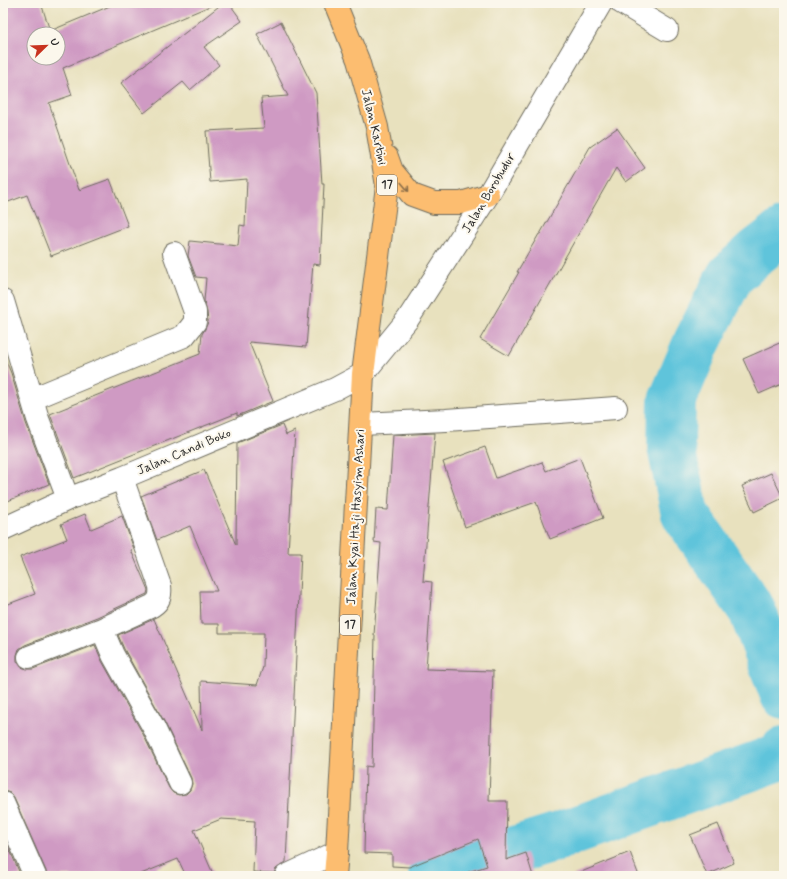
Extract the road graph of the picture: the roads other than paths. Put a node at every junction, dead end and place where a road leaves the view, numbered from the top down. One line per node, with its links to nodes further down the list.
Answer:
1 (335, 3): 5 (highway, Jalan Kartini / 17)
2 (601, 3): 6 (street, Jalan Borobudur)
3 (622, 3): 4 (street)
4 (667, 30)
5 (377, 127): 6 (highway, one-way to 6); 9 (highway, Jalan Kartini / 17)
6 (488, 195): 9 (street, Jalan Borobudur)
7 (174, 253): 10 (street)
8 (3, 302): 10 (street)
9 (363, 374): 12 (highway, Jalan Kyai Haji Hasyim Ashari / 17); 13 (street, Jalan Candi Boko)
10 (32, 399): 14 (street)
11 (616, 408): 12 (street)
12 (361, 424): 20 (highway, Jalan Kyai Haji Hasyim Ashari / 17)
13 (122, 478): 14 (street, Jalan Candi Boko); 16 (street)
14 (68, 499): 15 (street, Jalan Candi Boko)
15 (3, 529)
16 (102, 629): 17 (street); 18 (street)
17 (29, 656)
18 (180, 783)
19 (3, 804): 21 (street)
20 (337, 852): 22 (street); 23 (highway, Jalan Kyai Haji Hasyim Ashari / 17)
21 (35, 876)
22 (286, 876)
23 (335, 876)

